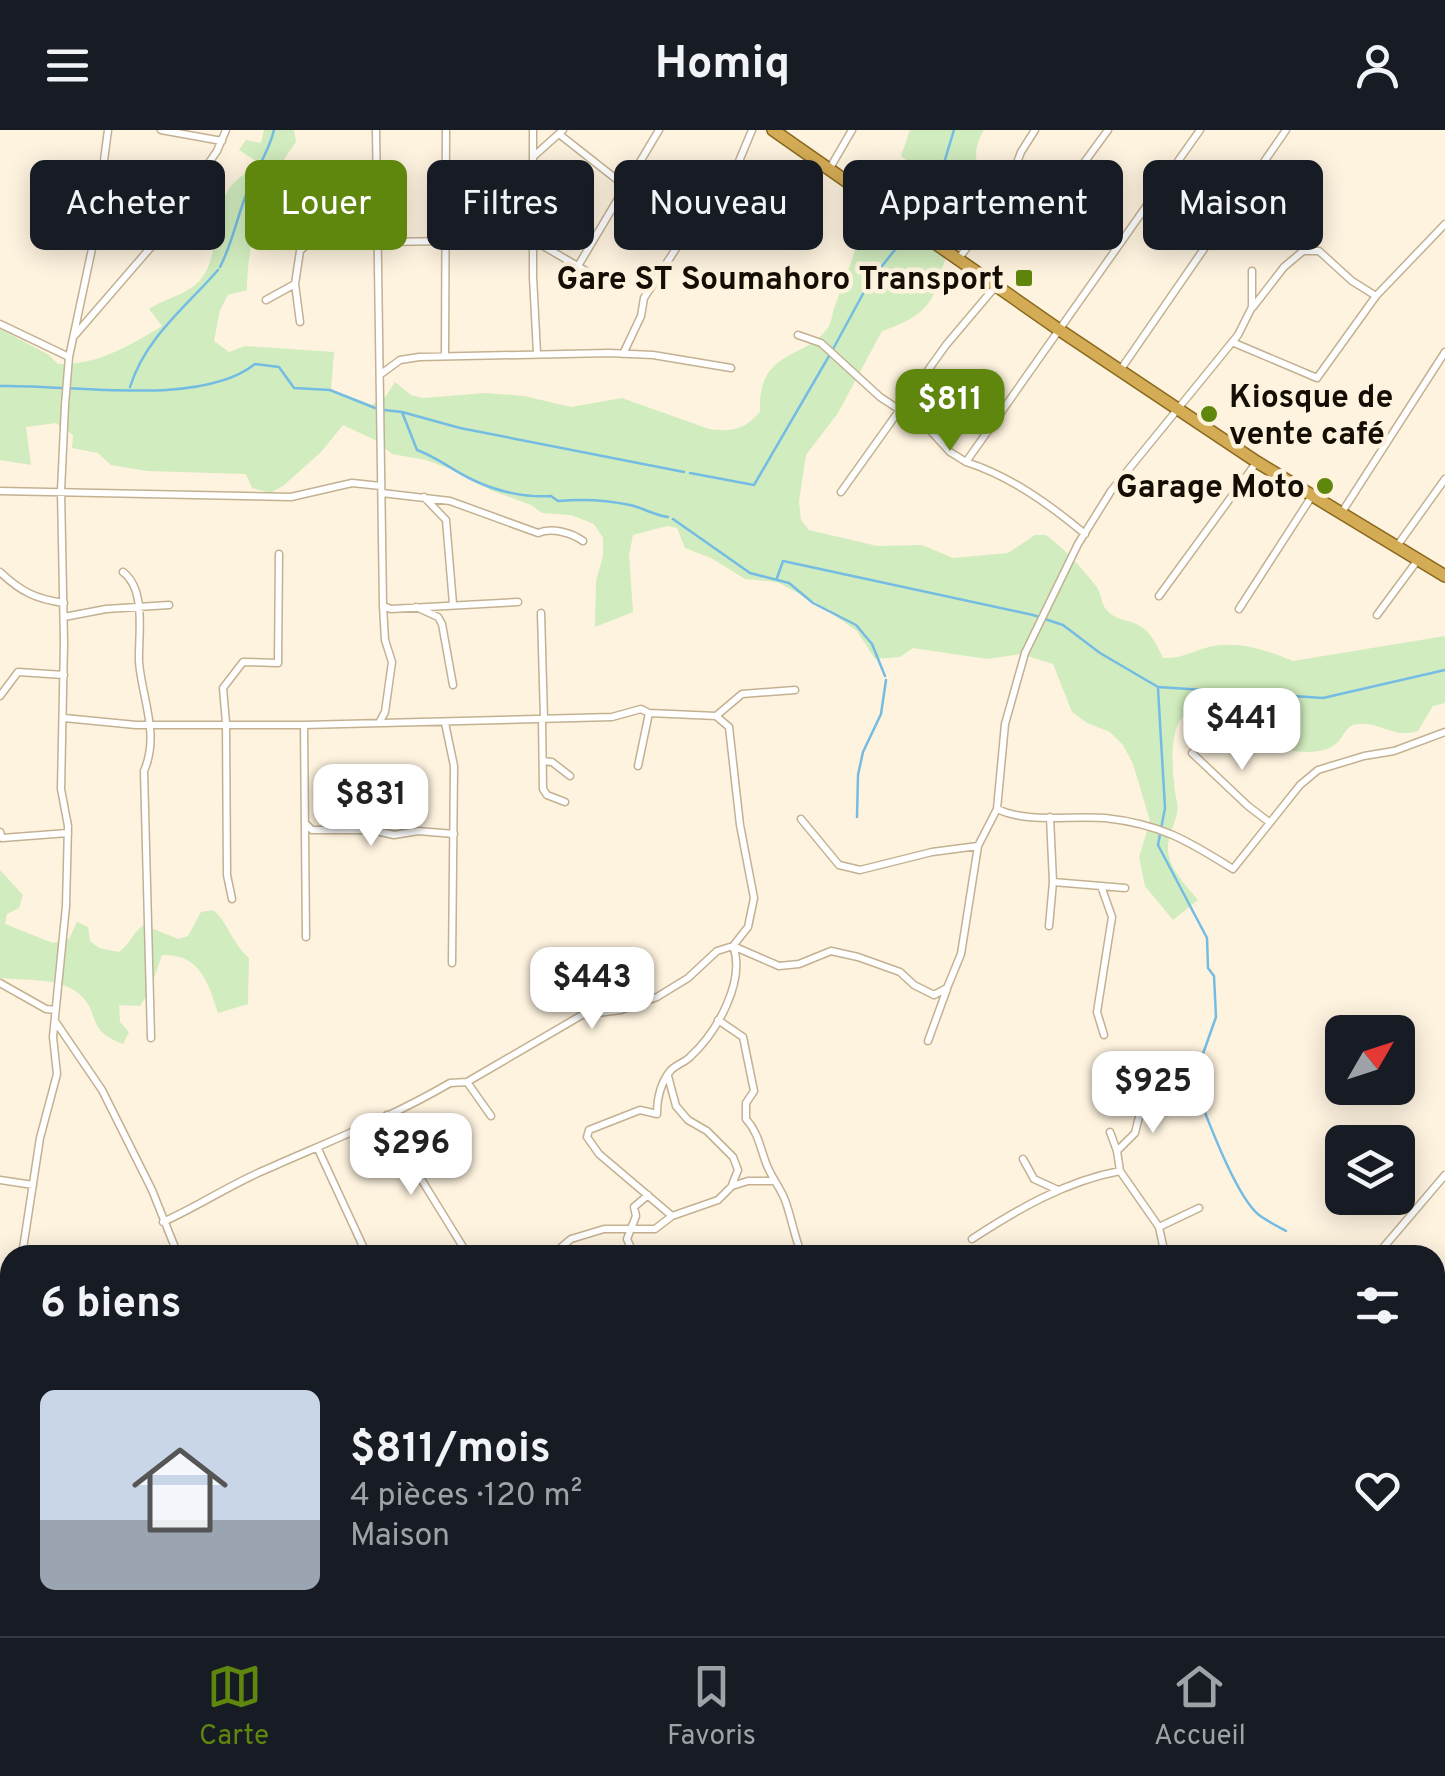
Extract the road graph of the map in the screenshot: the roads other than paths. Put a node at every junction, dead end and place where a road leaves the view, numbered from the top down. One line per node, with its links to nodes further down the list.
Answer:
1 (108, 130): 47 (street)
2 (160, 130): 16 (street)
3 (226, 130): 16 (street)
4 (376, 130): 18 (street)
5 (446, 130): 19 (street)
6 (533, 130): 17 (street)
7 (659, 130): 21 (street)
8 (752, 130): 22 (street)
9 (772, 130): 24 (highway)
10 (852, 130): 24 (street)
11 (1035, 130): 34 (street)
12 (1108, 130): 23 (street)
13 (1200, 130): 45 (street)
14 (1286, 130): 55 (street)
15 (561, 132): 17 (street); 25 (street)
16 (222, 142): 47 (street)
17 (533, 156): 20 (street)
18 (377, 160)
19 (446, 160)
20 (533, 160)
21 (641, 160)
22 (739, 160)
23 (1086, 160)
24 (830, 168): 34 (highway)
25 (614, 177)
26 (614, 205): 35 (street)
27 (1445, 224): 40 (street)
28 (301, 250): 38 (street)
29 (378, 250): 56 (street)
30 (446, 250): 52 (street)
31 (533, 250): 50 (street)
32 (550, 250): 35 (street)
33 (675, 250): 51 (street)
34 (958, 258): 39 (highway)
35 (578, 266): 37 (street)
36 (1252, 271): 42 (street)
37 (591, 274)
38 (295, 284): 41 (street); 43 (street)
39 (996, 286): 45 (highway); 58 (street)
40 (1376, 296): 42 (street); 48 (street)
41 (266, 300)
42 (1252, 308): 48 (street)
43 (300, 322)
44 (0, 324): 53 (street)
45 (1058, 329): 55 (highway); 59 (street)
46 (798, 335): 58 (street)
47 (74, 336): 53 (street)
48 (1232, 342): 57 (street)
49 (1445, 352): 68 (street)
50 (537, 353): 51 (street); 52 (street)
51 (622, 354): 54 (street)
52 (445, 356): 56 (street)
53 (69, 357): 64 (street)
54 (731, 368)
55 (1120, 370): 57 (highway)
56 (380, 375): 62 (street)
57 (1178, 408): 60 (highway); 69 (street)
58 (901, 409): 59 (street); 65 (street)
59 (966, 462): 69 (street)
60 (1257, 462): 66 (highway); 77 (street)
61 (1445, 479): 71 (street)
62 (382, 489): 64 (street); 67 (street); 82 (street)
63 (0, 491): 64 (street)
64 (61, 491): 79 (street)
65 (840, 492)
66 (1312, 495): 68 (highway); 84 (street)
67 (424, 496): 70 (street); 80 (street)
68 (1341, 513): 71 (highway)
69 (1084, 534): 108 (street)
70 (583, 541)
71 (1396, 547): 73 (highway)
72 (279, 554): 98 (street)
73 (1417, 560): 76 (highway); 87 (street)
74 (0, 572): 79 (street)
75 (123, 572): 85 (street)
76 (1445, 576)
77 (1159, 596)
78 (518, 602): 80 (street)
79 (64, 604): 88 (street)
80 (453, 604): 83 (street)
81 (168, 605): 85 (street)
82 (383, 606): 83 (street); 99 (street)
83 (415, 607): 90 (street)
84 (1239, 608)
85 (139, 610): 88 (street); 100 (street)
86 (541, 613): 96 (street)
87 (1376, 615)
88 (64, 617): 89 (street)
89 (64, 675): 92 (street); 95 (street)
90 (452, 686)
91 (796, 690): 94 (street)
92 (0, 696)
93 (649, 712): 94 (street); 96 (street); 105 (street)
94 (716, 716): 123 (street)
95 (64, 718): 100 (street); 114 (street)
96 (543, 719): 97 (street); 104 (street)
97 (444, 722): 99 (street); 115 (street)
98 (226, 723): 100 (street); 101 (street); 120 (street)
99 (379, 724): 101 (street)
100 (150, 725): 131 (street)
101 (304, 725): 111 (street)
102 (1445, 732): 112 (street)
103 (1192, 753): 112 (street)
104 (542, 760): 106 (street); 107 (street)
105 (638, 766)
106 (570, 776)
107 (565, 802)
108 (997, 809): 109 (street); 116 (street)
109 (1050, 817): 112 (street); 117 (street)
110 (800, 819): 116 (street)
111 (304, 822): 115 (street); 122 (street)
112 (1269, 822)
113 (0, 832): 114 (street)
114 (68, 833): 127 (street)
115 (455, 834): 124 (street)
116 (978, 846): 126 (street)
117 (1053, 882): 118 (street); 121 (street)
118 (1100, 886): 119 (street); 130 (street)
119 (1125, 888)
120 (232, 899)
121 (1049, 926)
122 (306, 936)
123 (733, 946): 126 (street); 129 (street); 134 (street)
124 (452, 963)
125 (0, 983): 127 (street)
126 (947, 988): 132 (street)
127 (55, 1010): 128 (street)
128 (54, 1020): 150 (street); 156 (street)
129 (718, 1020): 133 (street); 149 (street)
130 (1104, 1035)
131 (151, 1038)
132 (928, 1042)
133 (668, 1076): 136 (street); 151 (street)
134 (467, 1082): 137 (street); 140 (street)
135 (1144, 1097): 144 (street)
136 (656, 1098): 138 (street); 138 (street)
137 (406, 1106): 139 (street); 141 (street)
138 (640, 1110): 153 (street)
139 (386, 1115): 141 (street); 143 (street)
140 (491, 1116)
141 (401, 1124): 163 (street)
142 (1110, 1132): 144 (street)
143 (318, 1149): 156 (street); 162 (street)
144 (1118, 1151): 146 (street)
145 (1024, 1159): 152 (street)
146 (1120, 1171): 152 (street); 157 (street)
147 (1445, 1175): 168 (street)
148 (0, 1180): 150 (street)
149 (774, 1180): 151 (street); 166 (street)
150 (33, 1185): 160 (street)
151 (732, 1186): 155 (street)
152 (1059, 1190): 159 (street)
153 (648, 1195): 155 (street); 158 (street)
154 (1199, 1208): 157 (street)
155 (672, 1216): 158 (street)
156 (163, 1222): 161 (street)
157 (1158, 1227): 167 (street)
158 (629, 1230): 164 (street); 165 (street)
159 (972, 1239)
160 (24, 1245)
161 (173, 1245)
162 (362, 1245)
163 (462, 1245)
164 (563, 1245)
165 (631, 1245)
166 (798, 1245)
167 (1162, 1245)
168 (1386, 1245)

